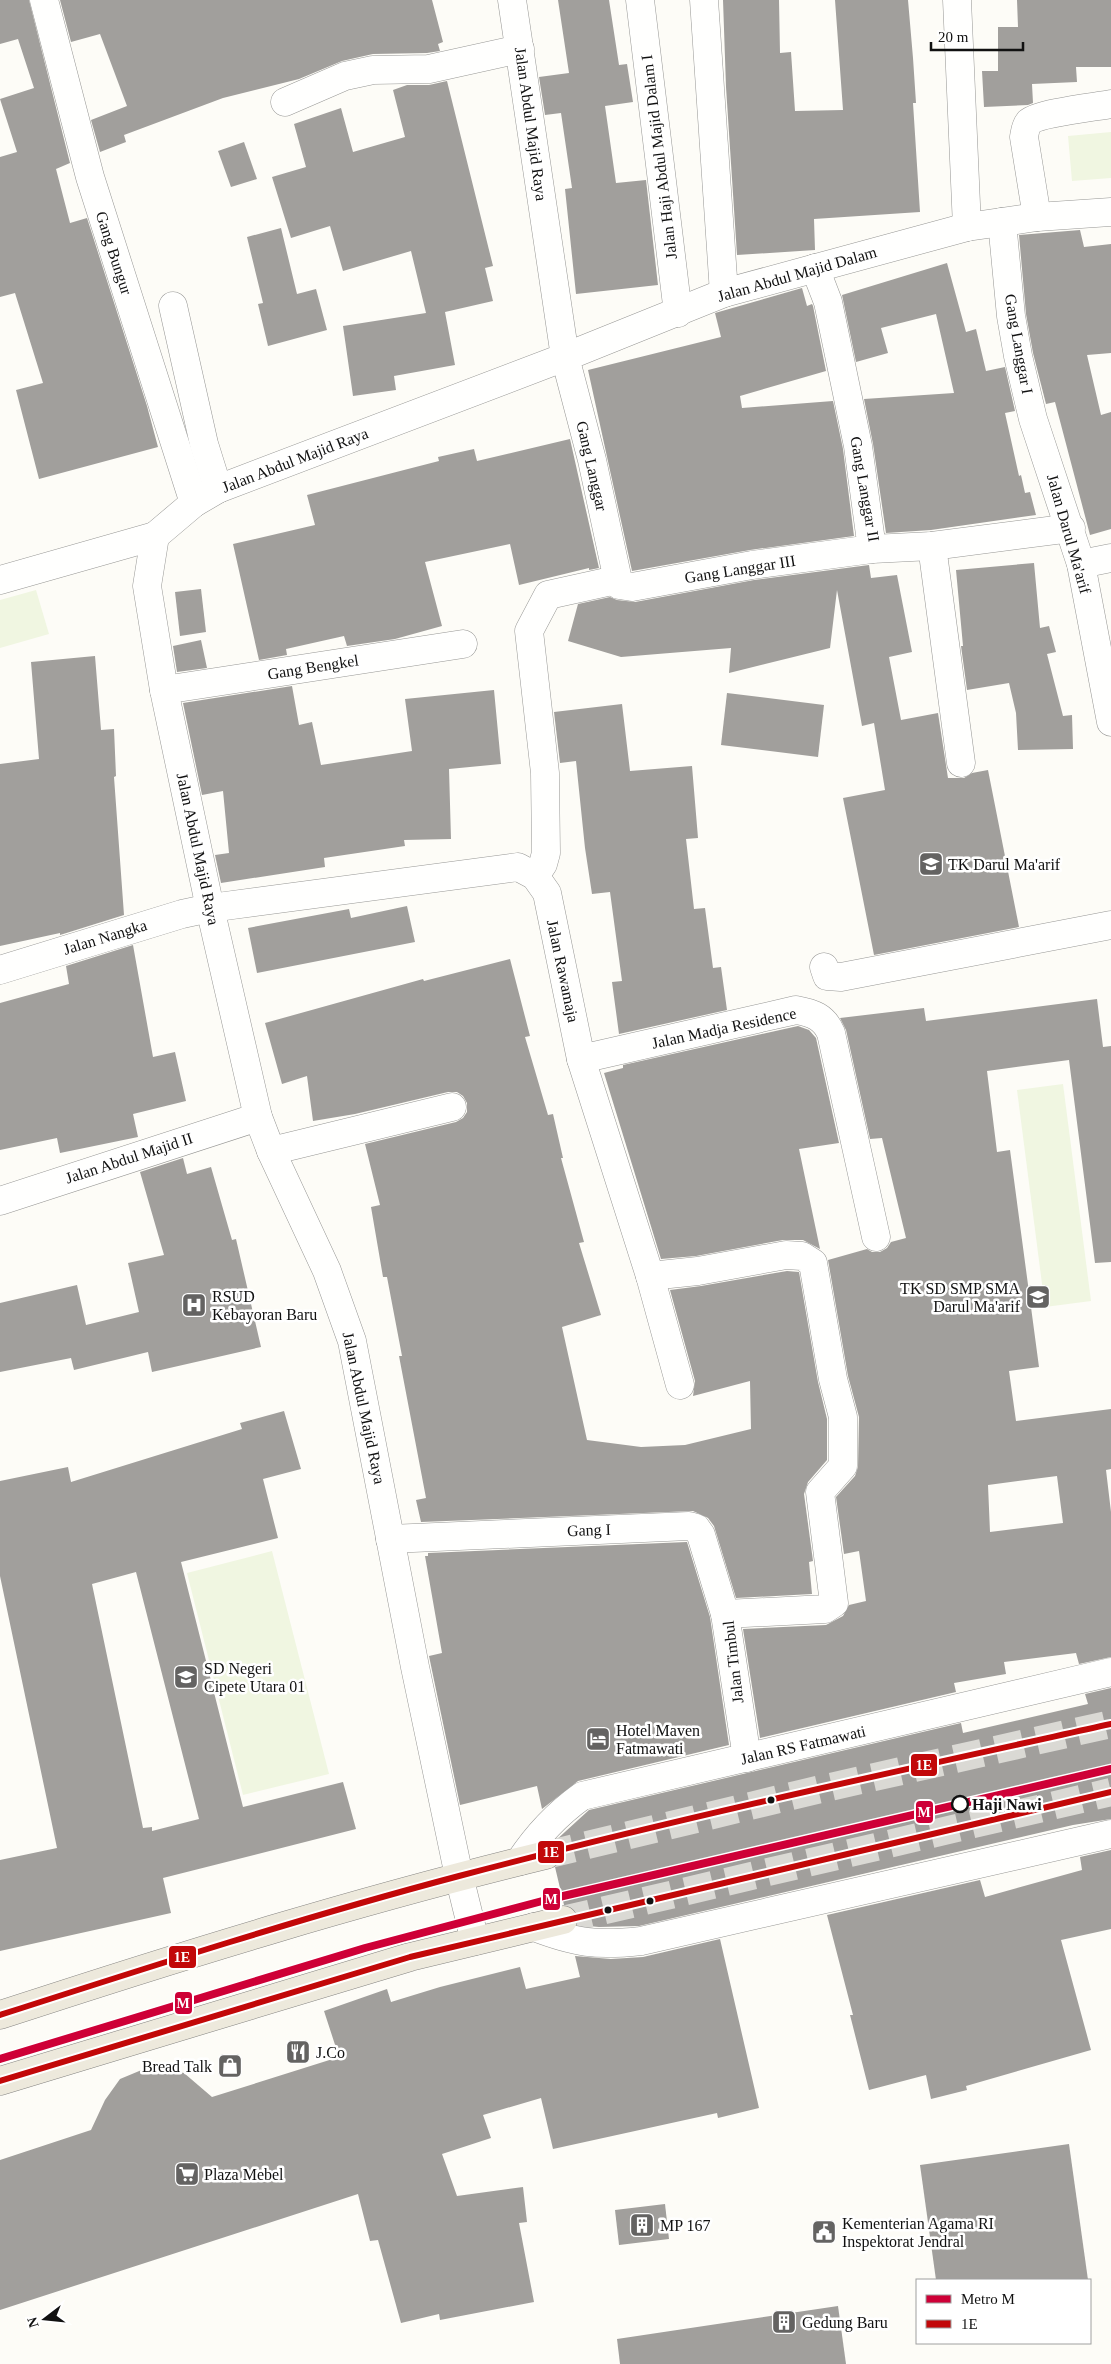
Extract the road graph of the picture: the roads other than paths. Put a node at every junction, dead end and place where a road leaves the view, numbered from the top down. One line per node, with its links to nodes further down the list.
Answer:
1 (44, 0): 20 (street, Gang Bungur)
2 (512, 0): 6 (street, Jalan Abdul Majid Raya)
3 (640, 0): 16 (street, Jalan Haji Abdul Majid Dalam I)
4 (704, 0): 14 (street)
5 (957, 0): 12 (street)
6 (520, 50): 7 (street); 17 (street, Jalan Abdul Majid Raya)
7 (285, 102)
8 (1111, 104): 10 (street)
9 (1111, 212): 10 (street, Jalan Abdul Majid Dalam)
10 (1037, 217): 11 (street, Jalan Abdul Majid Dalam)
11 (1002, 222): 12 (street, Jalan Abdul Majid Dalam); 18 (street, Gang Langgar I)
12 (967, 227): 13 (street, Jalan Abdul Majid Dalam)
13 (815, 268): 14 (street, Jalan Abdul Majid Dalam); 24 (street, Gang Langgar II)
14 (724, 293): 16 (street, Jalan Abdul Majid Dalam)
15 (173, 306): 19 (street)
16 (678, 313): 17 (street, Jalan Abdul Majid Dalam)
17 (565, 357): 19 (street, Jalan Abdul Majid Raya); 27 (street, Gang Langgar)
18 (1050, 464): 21 (street, Jalan Darul Ma'arif)
19 (218, 489): 20 (street, Jalan Abdul Majid Raya)
20 (194, 503): 22 (street, Jalan Abdul Majid Raya)
21 (1071, 528): 23 (street, Gang Langgar II); 26 (street, Jalan Darul Ma'arif)
22 (155, 536): 28 (street); 30 (street, Jalan Abdul Majid Raya)
23 (932, 546): 24 (street, Gang Langgar II); 32 (street)
24 (872, 549): 27 (street, Gang Langgar III)
25 (1111, 558): 26 (street)
26 (1082, 564): 31 (street, Jalan Darul Ma'arif)
27 (616, 578): 33 (street)
28 (0, 580)
29 (463, 644): 30 (street, Gang Bengkel)
30 (164, 690): 34 (street, Jalan Abdul Majid Raya)
31 (1111, 722)
32 (961, 763)
33 (534, 876): 34 (street); 38 (street, Jalan Rawamaja)
34 (210, 908): 37 (street, Jalan Nangka); 40 (street, Jalan Abdul Majid Raya)
35 (1111, 926): 36 (street)
36 (824, 967)
37 (0, 970)
38 (581, 1059): 43 (street, Jalan Madja Residence); 44 (street, Jalan Rawamaja)
39 (452, 1107): 41 (street)
40 (258, 1117): 41 (street, Jalan Abdul Majid Raya); 42 (street, Jalan Abdul Majid II)
41 (271, 1151): 46 (street, Jalan Abdul Majid Raya)
42 (0, 1201)
43 (876, 1237)
44 (650, 1276): 45 (street, Jalan Rawamaja); 47 (street, Jalan Timbul)
45 (680, 1385)
46 (390, 1539): 47 (street, Gang I); 52 (street, Jalan Abdul Majid Raya)
47 (725, 1614): 49 (street, Jalan Timbul)
48 (1111, 1672): 49 (street, Jalan RS Fatmawati)
49 (746, 1758): 51 (street, Jalan RS Fatmawati)
50 (1111, 1834): 54 (street)
51 (533, 1858): 52 (main road, Jalan RS Fatmawati)
52 (459, 1876): 55 (street, Jalan Abdul Majid Raya); 56 (main road, Jalan RS Fatmawati)
53 (563, 1920): 54 (main road)
54 (534, 1926): 55 (main road)
55 (475, 1941): 57 (main road)
56 (0, 2015)
57 (0, 2081)

